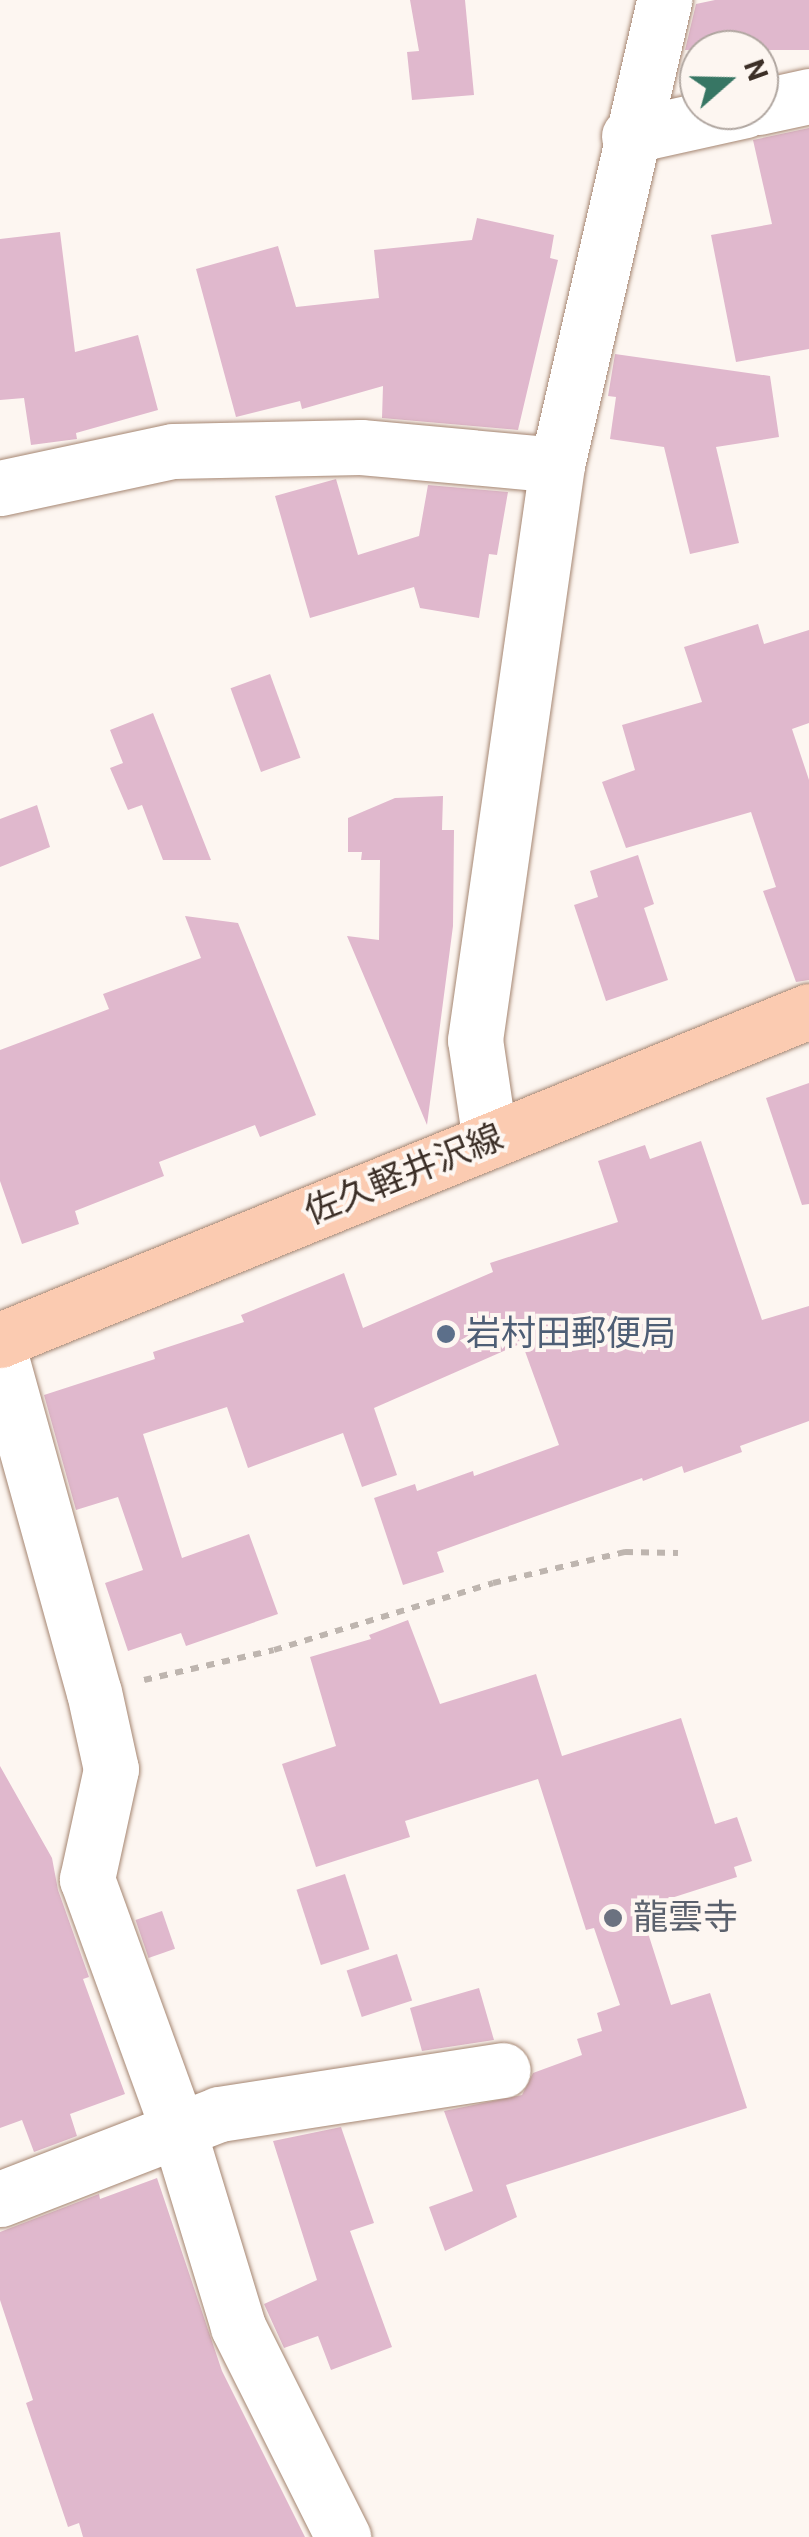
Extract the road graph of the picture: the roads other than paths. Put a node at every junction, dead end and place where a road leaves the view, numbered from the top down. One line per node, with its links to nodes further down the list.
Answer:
1 (664, 0): 5 (street)
2 (809, 96): 3 (street)
3 (779, 103)
4 (679, 125): 5 (street)
5 (629, 136): 6 (street)
6 (557, 465): 7 (street); 9 (street)
7 (0, 488)
8 (809, 1010): 9 (main road, 佐久軽井沢線)
9 (490, 1141): 10 (main road, 佐久軽井沢線)
10 (0, 1340)
11 (0, 1354): 13 (street)
12 (503, 2070): 13 (street)
13 (178, 2129): 14 (street); 15 (street)
14 (0, 2199)
15 (343, 2537)

